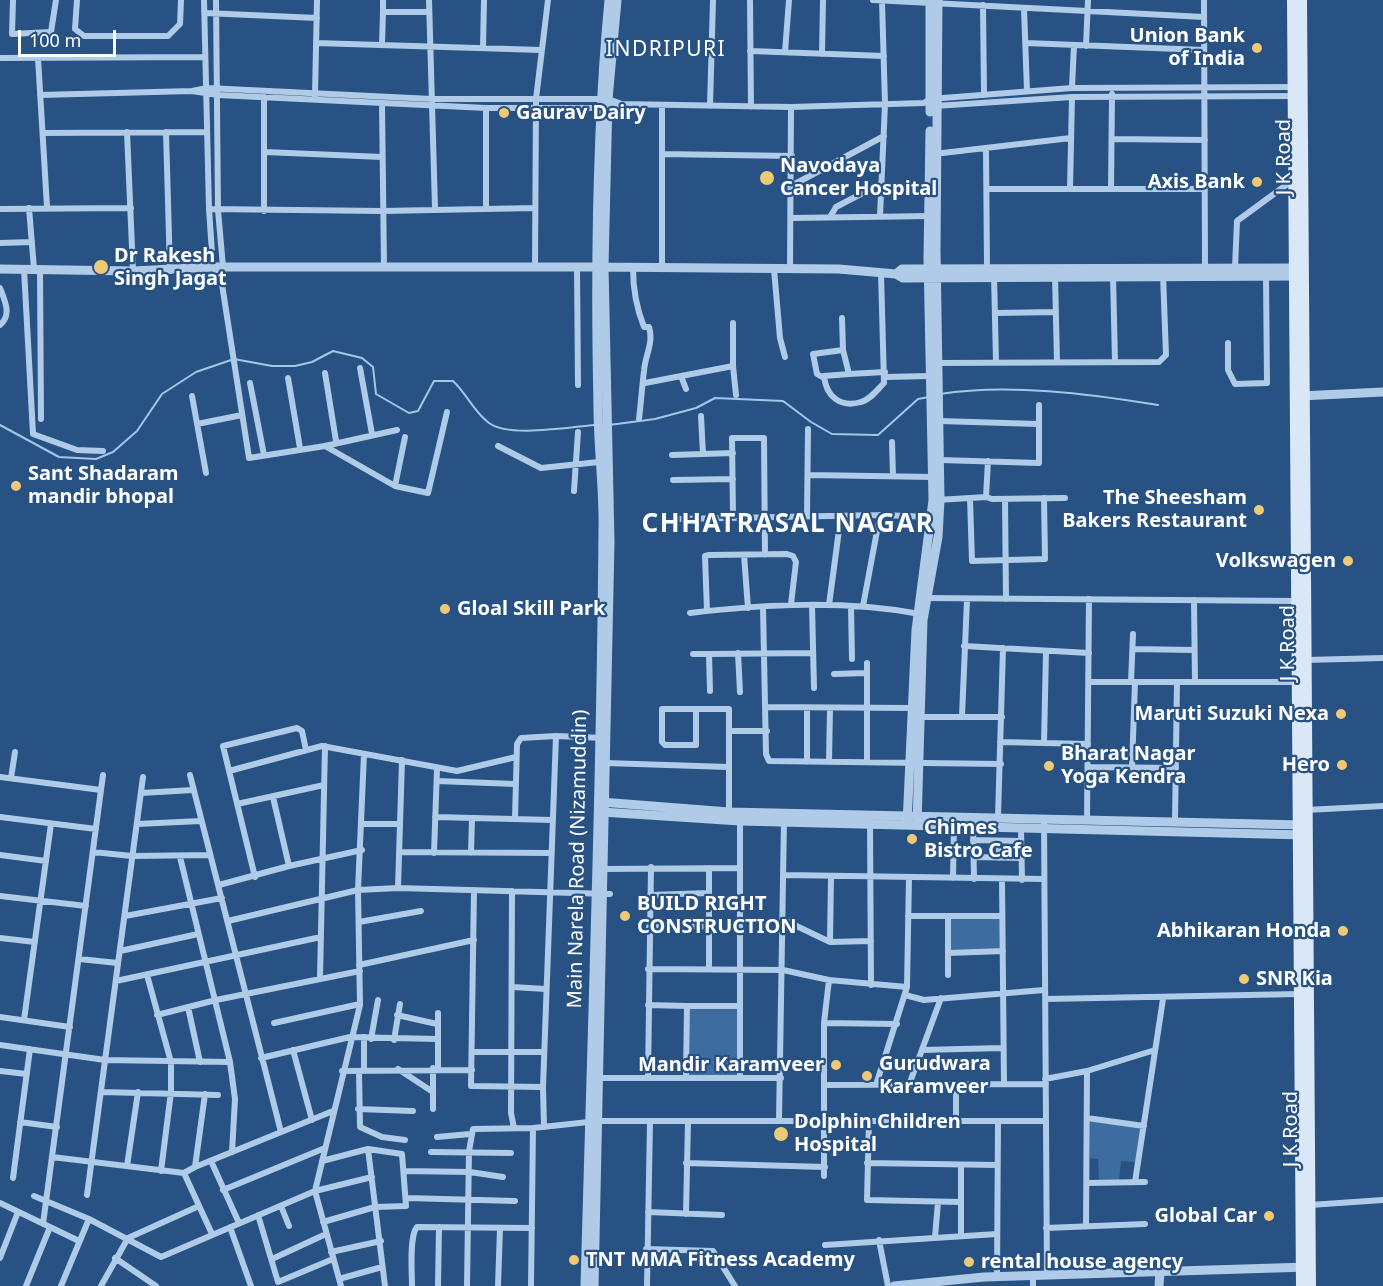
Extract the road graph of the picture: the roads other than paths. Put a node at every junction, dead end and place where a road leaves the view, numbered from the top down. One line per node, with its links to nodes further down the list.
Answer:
1 (13, 0): 2 (street)
2 (56, 0)
3 (77, 0): 4 (street)
4 (181, 0)
5 (204, 0): 30 (street)
6 (216, 0): 31 (street)
7 (317, 0): 33 (street)
8 (383, 0): 27 (street)
9 (429, 0): 28 (street)
10 (484, 0): 40 (street)
11 (548, 0): 41 (street)
12 (609, 0): 68 (street)
13 (617, 0): 68 (street)
14 (713, 0): 72 (street)
15 (750, 0): 43 (street)
16 (789, 0): 45 (street)
17 (824, 0): 47 (street)
18 (873, 0): 23 (street)
19 (1088, 0): 29 (street)
20 (1204, 0): 32 (street)
21 (1292, 0): 56 (main road, J K Road)
22 (1302, 0): 56 (main road, J K Road)
23 (882, 1): 24 (street); 48 (street)
24 (934, 1): 25 (street); 69 (street)
25 (983, 5): 26 (street); 59 (street)
26 (1024, 8): 29 (street); 35 (street)
27 (383, 12): 28 (street); 36 (street)
28 (429, 12): 39 (street)
29 (1088, 12): 32 (street); 38 (street)
30 (205, 13): 31 (street); 46 (street)
31 (216, 13): 33 (street); 44 (street)
32 (1204, 17): 42 (street)
33 (317, 18): 34 (street)
34 (316, 43): 36 (street); 63 (street)
35 (1026, 43): 37 (street); 55 (street)
36 (382, 45): 39 (street)
37 (1074, 45): 38 (street); 53 (street)
38 (1086, 46): 42 (street)
39 (430, 47): 40 (street); 66 (street)
40 (483, 48): 41 (street)
41 (541, 50): 65 (street)
42 (1204, 50): 52 (street)
43 (750, 51): 45 (street); 73 (street)
44 (217, 52): 46 (street); 57 (street)
45 (785, 52): 47 (street)
46 (205, 54): 50 (street); 54 (street)
47 (822, 54): 48 (street)
48 (884, 56): 70 (street)
49 (0, 58): 50 (street)
50 (39, 58): 58 (street)
51 (1112, 87): 52 (street); 53 (street); 61 (street)
52 (1205, 87): 56 (street); 60 (street)
53 (1072, 88): 55 (street)
54 (207, 91): 57 (street); 58 (street); 79 (street)
55 (1027, 91): 59 (street)
56 (1297, 91): 60 (street); 91 (main road, J K Road); 132 (main road, J K Road)
57 (218, 92): 62 (street); 63 (street); 106 (street)
58 (40, 95): 80 (street)
59 (984, 95): 69 (street)
60 (1205, 95): 61 (street); 84 (street)
61 (1112, 96): 64 (street); 83 (street)
62 (264, 97): 63 (street); 86 (street)
63 (315, 97): 66 (street); 67 (street)
64 (1072, 97): 69 (street); 82 (street)
65 (536, 99): 66 (street); 68 (street); 76 (street)
66 (432, 102): 67 (street); 75 (street); 101 (street)
67 (382, 103): 90 (street)
68 (604, 103): 71 (street); 76 (street); 119 (street)
69 (931, 103): 70 (street); 88 (street)
70 (885, 104): 74 (street); 81 (street)
71 (662, 105): 72 (street); 87 (street)
72 (710, 106): 73 (street)
73 (751, 107): 74 (street)
74 (791, 107): 89 (street)
75 (486, 108): 76 (street); 102 (street)
76 (536, 108): 103 (street)
77 (127, 132): 78 (street); 80 (street); 100 (street)
78 (166, 132): 79 (street); 129 (street)
79 (207, 132): 105 (street)
80 (43, 133): 98 (street)
81 (884, 136): 92 (street); 93 (street)
82 (1071, 138): 85 (street); 95 (street)
83 (1112, 139): 84 (street); 96 (street)
84 (1205, 140): 97 (street)
85 (986, 149): 88 (street); 94 (street)
86 (265, 152): 90 (street); 107 (street)
87 (662, 154): 89 (street); 125 (street)
88 (933, 154): 110 (street)
89 (792, 156): 93 (street)
90 (382, 157): 108 (street)
91 (1293, 180): 122 (street); 132 (main road, J K Road)
92 (882, 183): 109 (street); 111 (street)
93 (793, 185): 112 (street)
94 (987, 189): 95 (street); 130 (street)
95 (1070, 189): 96 (street)
96 (1111, 189): 97 (street)
97 (1205, 189): 121 (street)
98 (47, 207): 99 (street); 100 (street)
99 (29, 208): 104 (street); 113 (street)
100 (131, 208): 128 (street)
101 (435, 208): 102 (street); 108 (street)
102 (486, 208): 103 (street)
103 (535, 208): 117 (street)
104 (0, 209)
105 (209, 209): 106 (street); 115 (street)
106 (218, 210): 107 (street); 115 (street)
107 (264, 211): 108 (street)
108 (382, 211): 116 (street)
109 (880, 216): 110 (street); 111 (street)
110 (933, 216): 134 (street)
111 (830, 217): 112 (street)
112 (792, 218): 127 (street)
113 (32, 242): 114 (street); 124 (street)
114 (0, 243)
115 (218, 267): 116 (street); 129 (street); 171 (street)
116 (384, 267): 117 (street)
117 (535, 267): 118 (street)
118 (578, 267): 119 (street); 162 (street)
119 (600, 267): 120 (street); 181 (street)
120 (633, 268): 125 (street); 161 (street)
121 (1205, 268): 122 (street); 131 (street)
122 (1235, 268): 132 (street)
123 (0, 269): 124 (street)
124 (32, 269): 128 (street); 173 (street); 188 (street)
125 (662, 269): 126 (street)
126 (774, 269): 127 (street); 146 (street)
127 (790, 269): 133 (street)
128 (133, 271): 129 (street)
129 (170, 271)
130 (992, 272): 134 (street); 135 (street); 140 (street)
131 (1163, 272): 136 (street); 137 (street); 149 (street)
132 (1298, 272): 137 (street); 167 (main road, J K Road)
133 (881, 273): 134 (street); 155 (street)
134 (933, 273): 150 (street)
135 (1055, 273): 136 (street); 139 (street)
136 (1113, 273): 149 (street)
137 (1266, 276): 144 (street)
138 (0, 288): 143 (street)
139 (1056, 312): 140 (street); 148 (street)
140 (995, 313): 147 (street)
141 (842, 318): 145 (street)
142 (734, 323): 151 (street)
143 (0, 326)
144 (1228, 343)
145 (843, 350): 154 (street); 158 (street)
146 (785, 357)
147 (996, 362): 148 (street); 150 (street)
148 (1057, 362): 149 (street)
149 (1115, 362)
150 (934, 363): 159 (street)
151 (733, 366): 156 (street); 165 (street)
152 (360, 368): 180 (street)
153 (325, 373): 183 (street)
154 (849, 374): 155 (street); 158 (street)
155 (885, 375): 158 (street); 159 (street)
156 (681, 376): 161 (street); 163 (street)
157 (288, 378): 187 (street)
158 (824, 378)
159 (933, 382): 170 (street)
160 (250, 383): 191 (street)
161 (645, 383): 174 (street)
162 (578, 385)
163 (686, 390)
164 (1383, 392): 167 (street)
165 (736, 395)
166 (192, 396): 175 (street)
167 (1299, 396): 226 (main road, J K Road); 251 (main road, J K Road)
168 (1039, 405): 176 (street)
169 (447, 412): 203 (street)
170 (936, 414): 176 (street); 193 (street); 200 (street)
171 (242, 415): 175 (street); 191 (street)
172 (701, 416): 190 (street)
173 (41, 419)
174 (639, 419)
175 (197, 424): 197 (street)
176 (1038, 424): 194 (street)
177 (808, 429): 198 (street)
178 (397, 430): 180 (street)
179 (578, 432): 196 (street)
180 (372, 434): 183 (street)
181 (603, 434): 195 (street, Main Narela Road (Nizamuddin)); 275 (street, Main Narela Road (Nizamuddin))
182 (405, 437): 203 (street)
183 (336, 441): 185 (street)
184 (892, 442): 199 (street)
185 (325, 446): 187 (street); 203 (street)
186 (498, 446): 196 (street)
187 (300, 448): 191 (street)
188 (103, 451)
189 (733, 453): 190 (street); 201 (street); 216 (street)
190 (703, 454): 192 (street)
191 (264, 455)
192 (672, 455)
193 (940, 460): 194 (street); 200 (street)
194 (988, 461): 205 (street)
195 (599, 462): 196 (street); 275 (street, Main Narela Road (Nizamuddin))
196 (575, 464): 204 (street)
197 (206, 472)
198 (808, 475): 199 (street); 213 (street)
199 (893, 476): 200 (street)
200 (937, 477): 210 (street)
201 (733, 479): 202 (street); 214 (street)
202 (673, 480)
203 (395, 486)
204 (574, 491)
205 (986, 497): 206 (street); 209 (street)
206 (970, 498): 210 (street); 220 (street)
207 (1044, 498): 208 (street); 209 (street); 220 (street)
208 (1065, 498)
209 (1005, 499): 220 (street)
210 (937, 500): 215 (street); 221 (street)
211 (842, 515): 212 (street); 213 (street); 229 (street)
212 (880, 515): 215 (street); 230 (street)
213 (807, 516): 216 (street)
214 (733, 517): 216 (street); 217 (street)
215 (932, 517): 221 (street)
216 (765, 518): 219 (street)
217 (676, 519)
218 (744, 555): 219 (street); 233 (street); 234 (street)
219 (765, 555): 227 (street)
220 (1006, 560): 222 (street)
221 (924, 597): 224 (street); 236 (street)
222 (1006, 599): 223 (street); 224 (street)
223 (1089, 599): 225 (street); 246 (street)
224 (967, 600): 238 (street)
225 (1194, 600): 226 (street); 241 (street)
226 (1296, 601): 251 (main road, J K Road)
227 (791, 604): 228 (street); 231 (street)
228 (812, 605): 229 (street); 245 (street)
229 (829, 605): 232 (street)
230 (863, 606): 232 (street); 236 (street)
231 (763, 607): 233 (street); 244 (street)
232 (851, 607): 250 (street)
233 (748, 608): 234 (street)
234 (707, 611): 235 (street)
235 (690, 612)
236 (921, 614): 267 (street); 270 (street)
237 (1133, 634): 240 (street)
238 (964, 646): 239 (street); 269 (street)
239 (1003, 648): 242 (street); 271 (street)
240 (1133, 649): 241 (street); 256 (street)
241 (1194, 650): 258 (street)
242 (1046, 651): 246 (street); 277 (street)
243 (738, 653): 244 (street); 248 (street); 262 (street)
244 (764, 653): 245 (street); 263 (street)
245 (813, 653): 260 (street)
246 (1089, 653): 255 (street)
247 (693, 654): 248 (street)
248 (709, 654): 261 (street)
249 (1383, 658): 251 (street)
250 (852, 659)
251 (1301, 660): 259 (main road, J K Road); 312 (main road, J K Road)
252 (867, 663): 254 (street)
253 (834, 674): 254 (street)
254 (867, 674): 266 (street)
255 (1089, 682): 256 (street); 278 (street)
256 (1133, 682): 257 (street); 293 (street)
257 (1178, 682): 258 (street); 294 (street)
258 (1195, 682): 259 (street)
259 (1297, 682): 312 (main road, J K Road)
260 (814, 688)
261 (710, 691)
262 (740, 692)
263 (766, 707): 264 (street); 273 (street)
264 (807, 708): 265 (street); 285 (street)
265 (830, 708): 266 (street); 286 (street)
266 (867, 708): 267 (street); 287 (street)
267 (911, 708): 288 (street)
268 (696, 709): 268 (street); 272 (street)
269 (962, 716): 270 (street); 271 (street)
270 (920, 717): 288 (street)
271 (1002, 717): 276 (street)
272 (729, 730): 273 (street); 291 (street)
273 (767, 730): 285 (street)
274 (556, 736): 275 (street); 283 (street); 322 (street)
275 (604, 738): 289 (street, Main Narela Road (Nizamuddin)); 311 (street, Main Narela Road (Nizamuddin))
276 (1000, 742): 277 (street); 290 (street)
277 (1044, 743): 278 (street)
278 (1088, 744): 292 (street)
279 (325, 747): 280 (street); 282 (street); 304 (street)
280 (306, 750): 296 (street); 296 (street)
281 (15, 752): 301 (street)
282 (364, 754): 284 (street); 329 (street)
283 (516, 757): 295 (street); 303 (street)
284 (402, 760): 295 (street); 330 (street)
285 (807, 762): 286 (street)
286 (829, 762): 287 (street)
287 (867, 762): 288 (street)
288 (914, 762): 290 (street); 321 (street)
289 (606, 764): 291 (street); 311 (street, Main Narela Road (Nizamuddin))
290 (1001, 764): 318 (street)
291 (728, 767): 313 (street)
292 (1088, 767): 293 (street); 324 (street)
293 (1132, 767): 294 (street)
294 (1176, 768): 325 (street)
295 (437, 769): 302 (street)
296 (229, 771): 309 (street)
297 (103, 775): 305 (street)
298 (190, 776): 306 (street)
299 (0, 777): 301 (street)
300 (143, 777): 307 (street)
301 (10, 778): 305 (street)
302 (436, 781): 303 (street); 316 (street)
303 (515, 784): 320 (street)
304 (324, 785): 308 (street); 353 (street)
305 (101, 790): 335 (street)
306 (193, 790): 307 (street); 323 (street)
307 (141, 793): 328 (street)
308 (273, 797): 309 (street); 355 (street)
309 (237, 804): 363 (street)
310 (1383, 806): 312 (street)
311 (603, 808): 313 (street); 314 (street); 357 (street, Main Narela Road (Nizamuddin)); 377 (street, Main Narela Road (Nizamuddin))
312 (1302, 810): 336 (main road, J K Road)
313 (729, 812): 314 (street)
314 (740, 816): 317 (street); 359 (street)
315 (0, 817): 327 (street)
316 (435, 817): 319 (street); 343 (street)
317 (784, 817): 321 (street); 326 (street); 360 (street)
318 (998, 817): 321 (street); 332 (street)
319 (472, 818): 320 (street); 344 (street)
320 (515, 818): 322 (street)
321 (912, 819): 326 (street); 331 (street)
322 (552, 820): 345 (street)
323 (201, 821): 328 (street); 347 (street)
324 (1087, 821): 325 (street); 332 (street)
325 (1175, 821): 336 (street)
326 (870, 823): 362 (street)
327 (51, 824): 335 (street); 354 (street)
328 (137, 824): 348 (street)
329 (362, 824): 330 (street); 340 (street)
330 (400, 824): 342 (street)
331 (954, 825): 333 (street); 365 (street)
332 (1044, 825): 334 (street); 336 (street); 367 (street)
333 (973, 826): 334 (street); 337 (street)
334 (1021, 828): 339 (street)
335 (96, 829): 341 (street)
336 (1302, 830): 423 (main road, J K Road)
337 (973, 840): 338 (street); 350 (street)
338 (999, 841): 339 (street); 351 (street)
339 (1021, 841): 352 (street)
340 (362, 850): 353 (street); 372 (street)
341 (93, 852): 348 (street); 384 (street)
342 (399, 852): 343 (street); 371 (street)
343 (434, 853): 344 (street)
344 (471, 853): 345 (street)
345 (551, 853): 375 (street)
346 (0, 855): 354 (street)
347 (210, 855): 349 (street); 370 (street)
348 (132, 856): 349 (street); 386 (street)
349 (180, 857): 383 (street)
350 (974, 857): 351 (street); 366 (street)
351 (999, 858): 352 (street)
352 (1022, 858): 369 (street)
353 (322, 860): 355 (street); 381 (street)
354 (46, 861): 382 (street)
355 (290, 866): 363 (street)
356 (651, 867): 357 (street); 358 (street); 378 (street)
357 (604, 868): 377 (street, Main Narela Road (Nizamuddin))
358 (709, 868): 359 (street); 376 (street)
359 (740, 868): 412 (street)
360 (785, 875): 361 (street); 390 (street)
361 (831, 876): 362 (street); 401 (street)
362 (870, 876): 364 (street); 399 (street)
363 (255, 877): 370 (street)
364 (909, 877): 365 (street); 387 (street)
365 (953, 878): 366 (street)
366 (974, 879): 368 (street)
367 (1044, 879): 369 (street); 424 (street)
368 (1002, 880): 369 (street); 389 (street)
369 (1022, 880)
370 (219, 885): 380 (street)
371 (398, 888): 372 (street); 373 (street)
372 (358, 890): 381 (street); 392 (street)
373 (474, 890): 374 (street); 398 (street)
374 (512, 891): 375 (street); 420 (street)
375 (550, 892): 377 (street); 422 (street)
376 (709, 893): 378 (street); 393 (street)
377 (603, 894): 479 (street, Main Narela Road (Nizamuddin)); 510 (street, Main Narela Road (Nizamuddin))
378 (650, 895): 394 (street)
379 (0, 896): 382 (street)
380 (222, 898): 383 (street); 391 (street)
381 (321, 899): 391 (street); 396 (street)
382 (41, 901): 384 (street); 400 (street)
383 (191, 904): 386 (street); 395 (street)
384 (86, 906): 406 (street)
385 (421, 911): 392 (street)
386 (124, 916): 402 (street)
387 (908, 916): 388 (street); 421 (street)
388 (948, 916): 389 (street); 404 (street)
389 (1002, 916): 403 (street)
390 (784, 920): 401 (street); 413 (street)
391 (228, 921): 405 (street)
392 (359, 922): 409 (street)
393 (708, 926): 394 (street); 411 (street)
394 (649, 927): 410 (street)
395 (198, 934): 402 (street); 407 (street)
396 (321, 937): 405 (street); 416 (street)
397 (0, 938): 400 (street)
398 (474, 940): 409 (street); 460 (street)
399 (871, 941): 401 (street); 419 (street)
400 (35, 942): 443 (street)
401 (830, 942)
402 (120, 951): 408 (street)
403 (1003, 951): 404 (street); 426 (street)
404 (948, 953): 415 (street)
405 (236, 955): 407 (street); 425 (street)
406 (79, 959): 408 (street); 448 (street)
407 (205, 962): 414 (street); 431 (street)
408 (118, 963): 418 (street)
409 (360, 968): 416 (street); 433 (street)
410 (648, 969): 411 (street); 435 (street)
411 (709, 969): 412 (street)
412 (739, 969): 413 (street); 437 (street)
413 (783, 970): 417 (street); 481 (street)
414 (147, 975): 418 (street); 440 (street)
415 (948, 975)
416 (320, 978): 425 (street)
417 (829, 980): 419 (street); 445 (street)
418 (116, 981): 465 (street)
419 (871, 985): 421 (street)
420 (512, 987): 422 (street); 462 (street)
421 (907, 987): 427 (street)
422 (546, 989): 461 (street)
423 (1302, 989): 430 (street); 563 (main road, J K Road)
424 (1044, 990): 426 (street); 429 (street)
425 (246, 993): 431 (street); 464 (street)
426 (1004, 994): 428 (street); 455 (street)
427 (905, 995): 428 (street); 447 (street)
428 (941, 998): 458 (street)
429 (1046, 999): 430 (street); 482 (street)
430 (1163, 999): 459 (street)
431 (216, 1000): 438 (street); 468 (street)
432 (378, 1000): 451 (street)
433 (360, 1004): 444 (street); 449 (street)
434 (400, 1004): 441 (street)
435 (648, 1005): 436 (street); 480 (street)
436 (687, 1006): 437 (street); 477 (street)
437 (740, 1006): 478 (street)
438 (188, 1007): 440 (street); 467 (street)
439 (438, 1013): 446 (street)
440 (157, 1015): 466 (street)
441 (397, 1015): 446 (street); 453 (street)
442 (0, 1017): 443 (street)
443 (24, 1020): 448 (street)
444 (274, 1023)
445 (824, 1023): 447 (street); 486 (street)
446 (437, 1024): 452 (street)
447 (897, 1024): 487 (street)
448 (70, 1027): 463 (street)
449 (350, 1037): 450 (street); 457 (street); 473 (street)
450 (364, 1037): 451 (street); 474 (street)
451 (371, 1039): 453 (street)
452 (437, 1039): 453 (street); 470 (street)
453 (394, 1040)
454 (0, 1045): 456 (street)
455 (1002, 1048): 458 (street); 483 (street)
456 (30, 1049): 463 (street); 476 (street)
457 (293, 1050): 464 (street); 501 (street)
458 (922, 1050): 484 (street)
459 (1155, 1050): 475 (street); 512 (street)
460 (472, 1052): 462 (street); 471 (street)
461 (543, 1052): 462 (street); 489 (street)
462 (513, 1053): 488 (street)
463 (67, 1054): 465 (street); 513 (street)
464 (261, 1058): 517 (street)
465 (105, 1060): 466 (street); 490 (street)
466 (171, 1062): 467 (street); 492 (street)
467 (200, 1062): 468 (street)
468 (230, 1062): 524 (street)
469 (397, 1069): 470 (street); 474 (street); 493 (street)
470 (436, 1069): 471 (street); 493 (street)
471 (472, 1070): 488 (street)
472 (0, 1071): 476 (street)
473 (342, 1071): 474 (street); 498 (street)
474 (361, 1071): 496 (street)
475 (1087, 1071): 482 (street); 500 (street)
476 (27, 1074): 509 (street)
477 (686, 1077): 478 (street); 480 (street)
478 (740, 1077): 481 (street)
479 (599, 1078): 480 (street); 510 (street, Main Narela Road (Nizamuddin))
480 (648, 1078)
481 (781, 1078): 504 (street)
482 (1045, 1082): 483 (street); 508 (street)
483 (1004, 1083): 485 (street)
484 (909, 1084): 485 (street); 487 (street)
485 (956, 1084): 506 (street)
486 (824, 1085): 487 (street); 502 (street)
487 (876, 1086)
488 (513, 1087): 489 (street); 515 (street)
489 (543, 1087): 514 (street)
490 (101, 1092): 491 (street); 530 (street)
491 (138, 1092): 492 (street); 534 (street)
492 (171, 1092): 494 (street); 538 (street)
493 (433, 1092): 497 (street)
494 (205, 1094): 495 (street); 536 (street)
495 (218, 1095)
496 (358, 1109): 499 (street); 520 (street)
497 (433, 1109)
498 (333, 1111): 501 (street); 521 (street)
499 (413, 1111)
500 (1087, 1118): 512 (street); 548 (street)
501 (312, 1120): 517 (street)
502 (825, 1120): 504 (street); 505 (street); 537 (street)
503 (688, 1121): 504 (street); 511 (street); 531 (street)
504 (779, 1121)
505 (869, 1121): 506 (street); 532 (street)
506 (956, 1121): 507 (street)
507 (998, 1121): 508 (street); 533 (street)
508 (1046, 1121): 580 (street)
509 (20, 1122): 513 (street); 545 (street)
510 (594, 1122): 511 (street); 514 (street); 619 (street, Main Narela Road (Nizamuddin)); 620 (street, Main Narela Road (Nizamuddin))
511 (650, 1122): 566 (street)
512 (1144, 1126): 546 (street)
513 (57, 1127): 527 (street)
514 (544, 1127): 516 (street)
515 (514, 1128): 516 (street); 518 (street)
516 (533, 1128): 579 (street)
517 (281, 1132): 524 (street)
518 (470, 1134): 519 (street); 523 (street)
519 (437, 1137)
520 (405, 1140)
521 (325, 1148): 529 (street); 549 (street)
522 (368, 1149): 529 (street); 539 (street); 543 (street)
523 (470, 1151): 525 (street); 526 (street); 540 (street)
524 (232, 1152): 528 (street)
525 (431, 1152)
526 (511, 1153)
527 (52, 1157): 530 (street); 554 (street)
528 (211, 1161): 536 (street); 549 (street)
529 (322, 1161): 550 (street)
530 (92, 1162): 534 (street); 551 (street)
531 (686, 1163): 537 (street); 567 (street)
532 (867, 1163): 535 (street); 558 (street)
533 (997, 1165): 535 (street); 585 (street)
534 (127, 1166): 538 (street)
535 (961, 1166): 559 (street)
536 (195, 1167): 541 (street)
537 (825, 1167): 542 (street)
538 (161, 1171): 541 (street)
539 (404, 1171): 540 (street); 553 (street)
540 (470, 1172): 544 (street); 555 (street)
541 (184, 1173): 561 (street)
542 (824, 1176)
543 (372, 1177): 550 (street); 564 (street)
544 (503, 1177)
545 (13, 1178)
546 (1135, 1182): 547 (street); 548 (street)
547 (1145, 1182)
548 (1087, 1183): 578 (street)
549 (223, 1190): 572 (street)
550 (315, 1191): 562 (street); 571 (street)
551 (87, 1195)
552 (34, 1196): 554 (street)
553 (407, 1198): 555 (street); 564 (street)
554 (46, 1200): 570 (street); 574 (street)
555 (469, 1200): 557 (street); 581 (street)
556 (1383, 1200): 563 (street)
557 (515, 1201)
558 (938, 1202): 559 (street); 588 (street)
559 (961, 1202): 586 (street)
560 (0, 1203): 565 (street)
561 (199, 1206): 583 (street); 587 (street)
562 (281, 1206): 568 (street); 575 (street)
563 (1305, 1206): 599 (main road, J K Road)
564 (375, 1207): 571 (street); 591 (street)
565 (18, 1212): 574 (street); 595 (street)
566 (648, 1212): 567 (street); 593 (street)
567 (686, 1214): 569 (street)
568 (258, 1215): 572 (street); 597 (street)
569 (722, 1215)
570 (89, 1219): 587 (street); 590 (street)
571 (323, 1222): 584 (street)
572 (239, 1223): 576 (street)
573 (1145, 1224): 578 (street)
574 (46, 1225): 590 (street); 608 (street)
575 (289, 1226)
576 (230, 1227): 583 (street); 612 (street)
577 (439, 1227): 581 (street); 614 (street); 615 (street)
578 (1086, 1227): 580 (street)
579 (532, 1228): 582 (street); 618 (street)
580 (1046, 1228): 602 (street)
581 (468, 1229): 582 (street); 616 (street)
582 (500, 1229): 617 (street)
583 (212, 1234): 587 (street)
584 (326, 1234): 594 (street); 597 (street)
585 (997, 1234): 586 (street); 603 (street)
586 (961, 1236): 588 (street)
587 (128, 1238): 596 (street)
588 (935, 1238): 589 (street)
589 (879, 1240): 592 (street); 623 (street)
590 (79, 1241): 609 (street)
591 (381, 1241): 594 (street); 598 (street)
592 (825, 1245)
593 (646, 1249): 621 (street); 622 (street)
594 (332, 1255): 604 (street); 606 (street)
595 (0, 1258)
596 (116, 1258): 610 (street); 611 (street)
597 (272, 1259): 606 (street)
598 (382, 1267): 604 (street); 613 (street)
599 (1306, 1267): 600 (street); 627 (main road, J K Road); 628 (main road, J K Road)
600 (1160, 1272): 602 (street); 626 (street)
601 (1033, 1276): 602 (street); 603 (street); 625 (street)
602 (1047, 1276)
603 (997, 1277): 605 (street)
604 (340, 1282)
605 (985, 1282): 607 (street)
606 (279, 1284)
607 (935, 1284): 624 (street)
608 (26, 1286)
609 (61, 1286)
610 (101, 1286)
611 (156, 1286)
612 (251, 1286)
613 (385, 1286)
614 (412, 1286)
615 (438, 1286)
616 (467, 1286)
617 (498, 1286)
618 (531, 1286)
619 (585, 1286)
620 (594, 1286)
621 (647, 1286)
622 (735, 1286)
623 (888, 1286)
624 (894, 1286)
625 (1033, 1286)
626 (1159, 1286)
627 (1301, 1286)
628 (1311, 1286)

